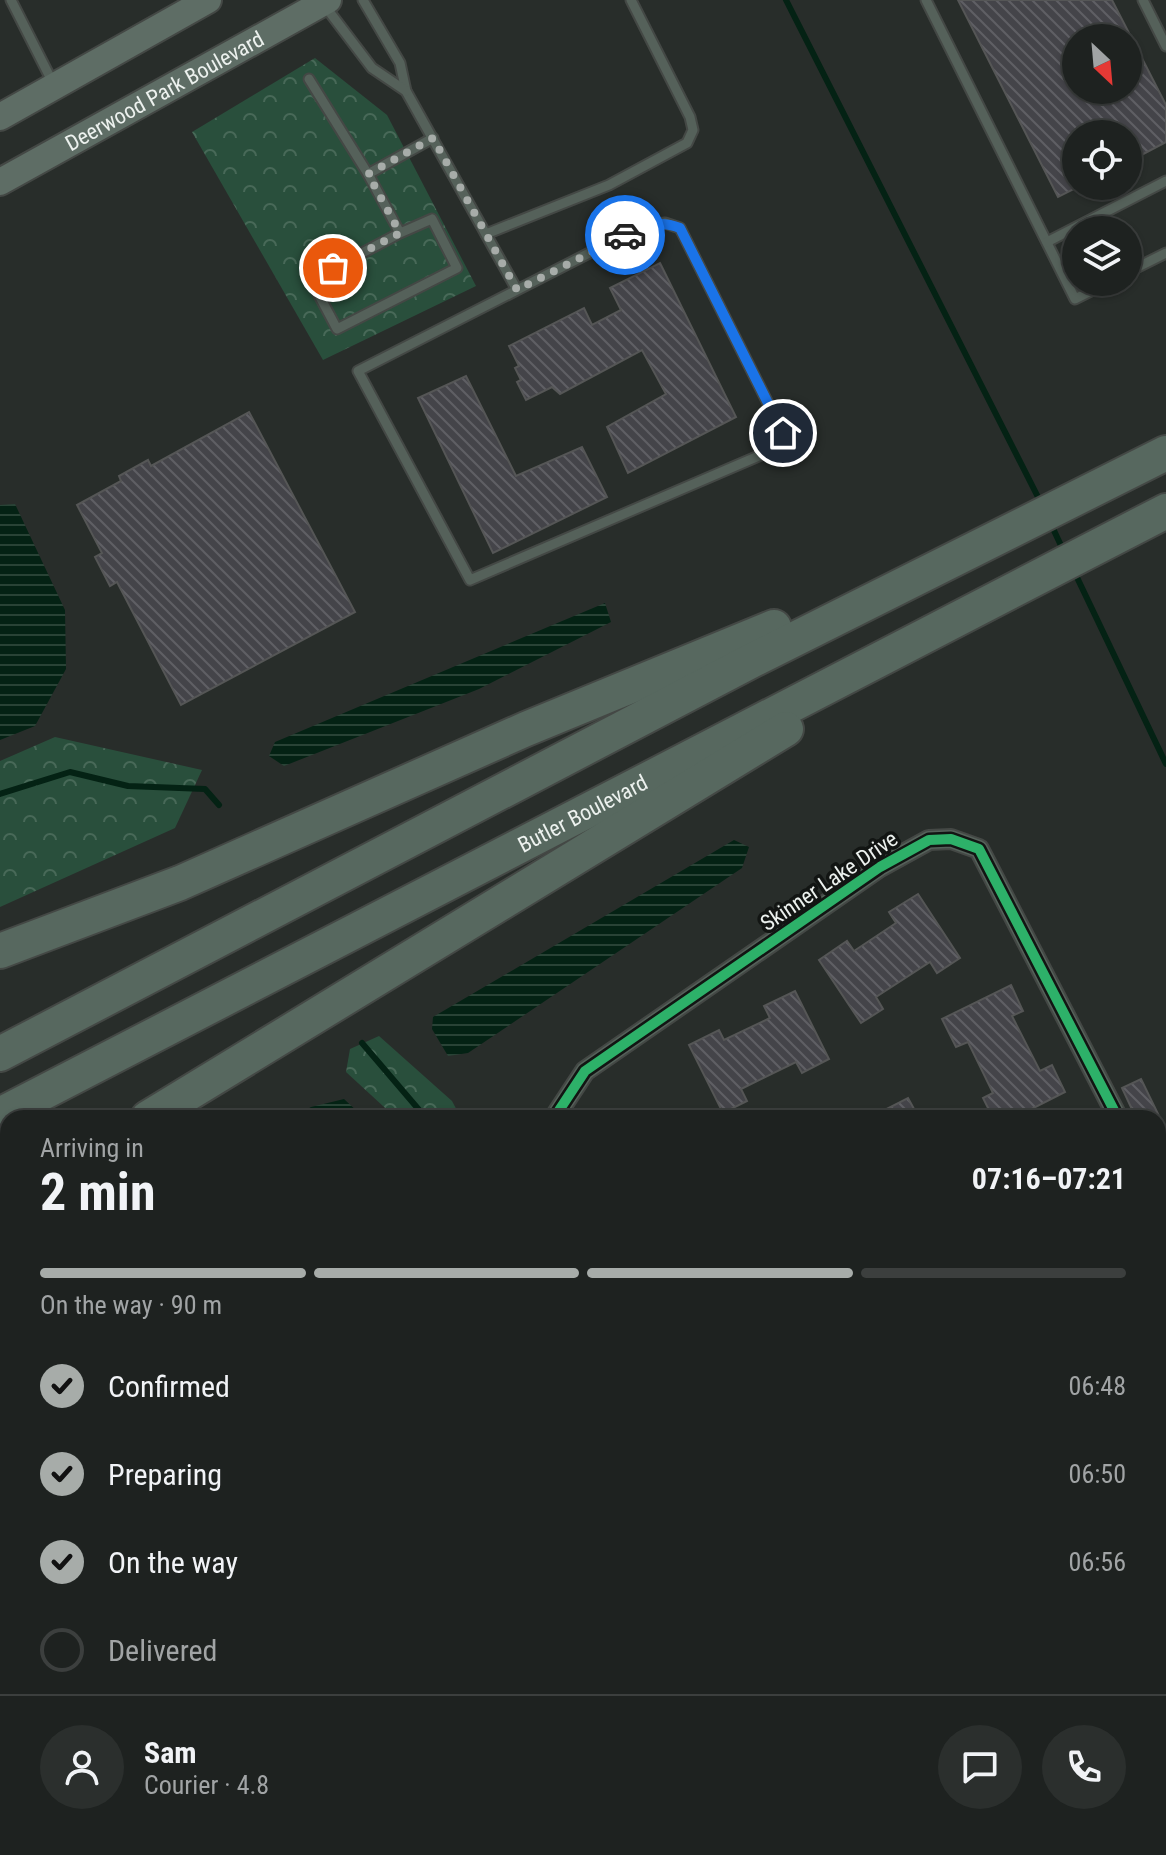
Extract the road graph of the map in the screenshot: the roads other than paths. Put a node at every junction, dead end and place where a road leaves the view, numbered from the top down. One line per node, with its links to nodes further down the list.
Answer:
1 (11, 0): 10 (lane)
2 (208, 0): 10 (main road)
3 (363, 0): 11 (lane)
4 (631, 0): 18 (lane)
5 (926, 0): 19 (lane)
6 (1143, 0): 8 (lane)
7 (324, 1): 11 (lane); 16 (main road, Deerwood Park Boulevard)
8 (1166, 46)
9 (309, 79): 14 (lane)
10 (55, 87): 12 (main road)
11 (406, 91): 13 (lane)
12 (0, 117)
13 (433, 138): 14 (lane); 18 (lane)
14 (368, 174): 17 (lane)
15 (1166, 181): 19 (lane)
16 (0, 182)
17 (400, 233): 17 (lane)
18 (486, 234): 23 (lane)
19 (1047, 242): 22 (lane)
20 (1166, 253): 21 (lane)
21 (1142, 265)
22 (1062, 273)
23 (517, 290): 23 (lane)
24 (1166, 453): 26 (highway)
25 (1152, 518): 27 (highway, Butler Boulevard)
26 (996, 536): 28 (highway); 29 (highway)
27 (1022, 584): 30 (highway, Butler Boulevard); 31 (highway)
28 (0, 951)
29 (0, 1054)
30 (10, 1110)
31 (161, 1110)
32 (559, 1110): 33 (street, Skinner Lake Drive)
33 (1112, 1110)

